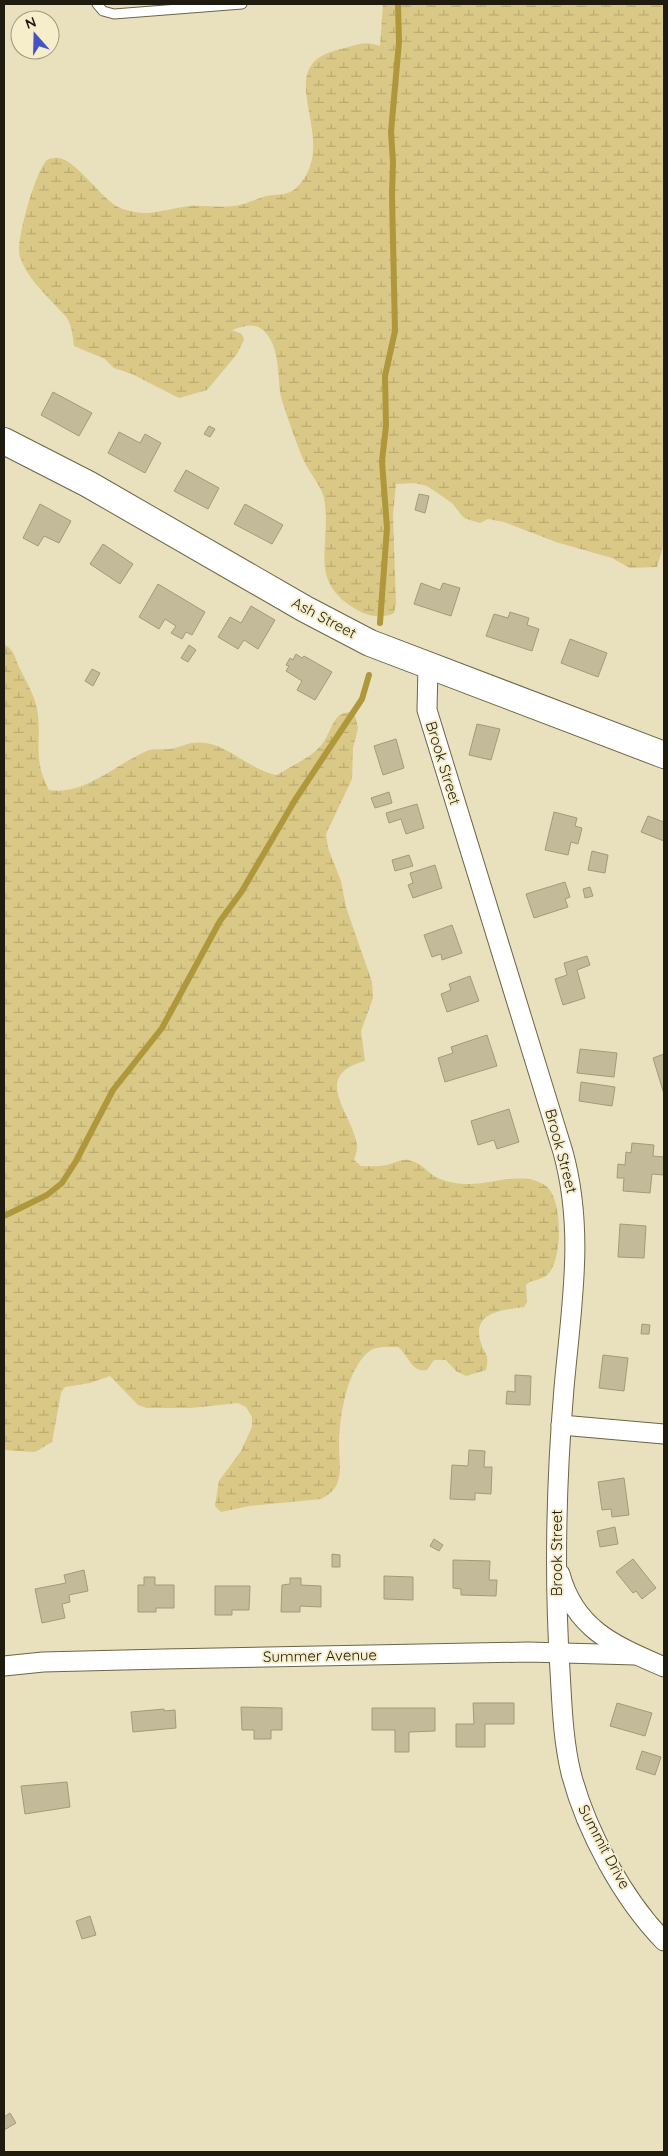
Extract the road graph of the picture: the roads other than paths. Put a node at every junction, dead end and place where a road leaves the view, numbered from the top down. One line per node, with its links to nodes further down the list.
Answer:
1 (97, 4): 2 (lane)
2 (242, 4)
3 (4, 441): 4 (street, Ash Street)
4 (428, 666): 5 (street, Ash Street); 6 (street, Brook Street)
5 (664, 755)
6 (561, 1425): 7 (street); 8 (street, Brook Street)
7 (664, 1434)
8 (555, 1554): 9 (street, Brook Street); 10 (street)
9 (559, 1653): 10 (street, Summer Avenue); 11 (street, Summer Avenue); 13 (street, Summit Drive)
10 (636, 1654): 12 (street)
11 (4, 1666)
12 (664, 1667)
13 (664, 1941)

